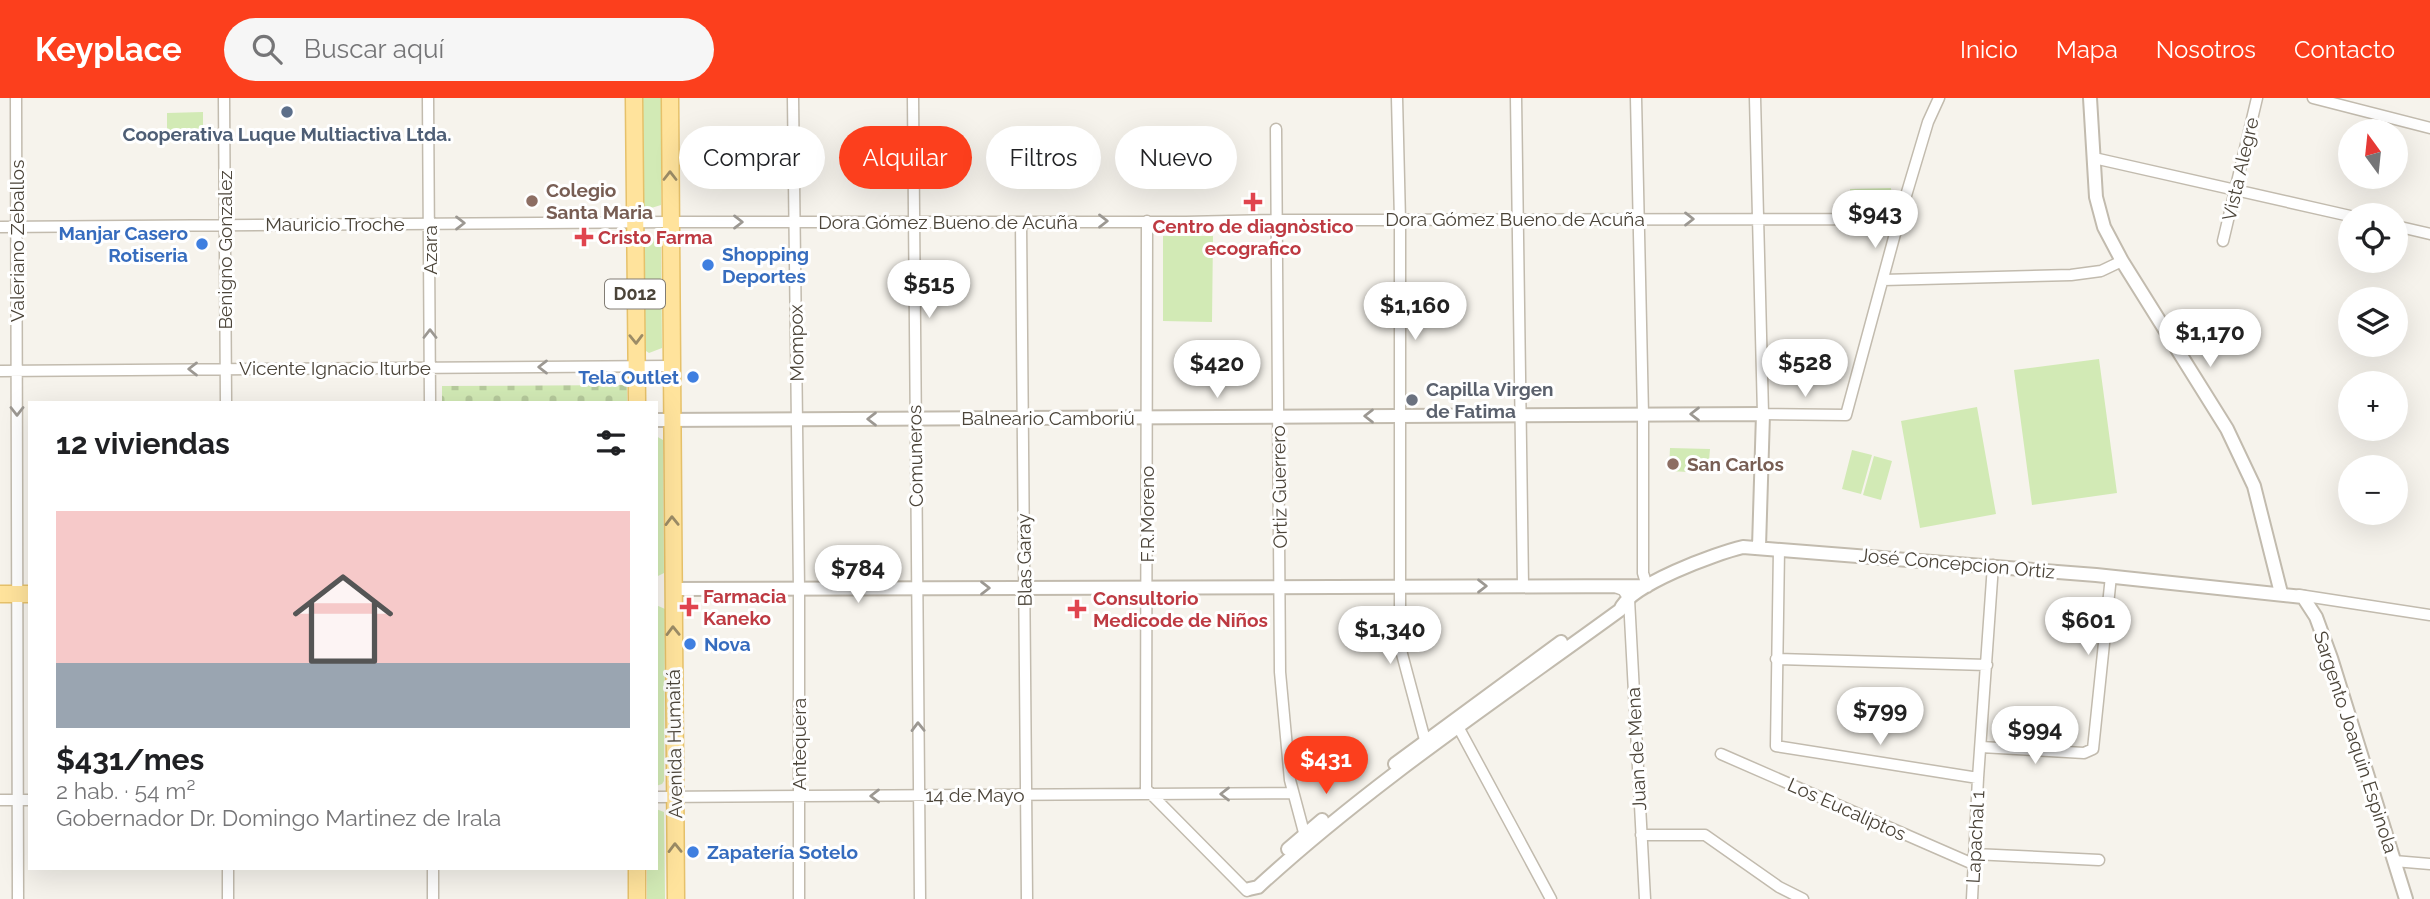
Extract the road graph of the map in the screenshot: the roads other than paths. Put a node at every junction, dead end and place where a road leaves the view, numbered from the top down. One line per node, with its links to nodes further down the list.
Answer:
1 (16, 98): 36 (street, Valeriano Zeballos)
2 (224, 98): 34 (street, Benigno Gonzalez)
3 (428, 98): 33 (street, Azara)
4 (634, 98): 28 (main road, D012)
5 (670, 98): 29 (main road, D012, one-way to 5)
6 (793, 98): 30 (street, Mompox)
7 (913, 98): 31 (street, Comuneros)
8 (1397, 98): 25 (street)
9 (1516, 98): 26 (street)
10 (1636, 98): 21 (street)
11 (1755, 98): 22 (street)
12 (1939, 98): 23 (street)
13 (2090, 98): 18 (street)
14 (2257, 98): 19 (street, Vista Alegre)
15 (2313, 98): 16 (street)
16 (2430, 128)
17 (1276, 129): 24 (street, Ortiz Guerrero)
18 (2094, 158): 19 (street); 40 (street)
19 (2235, 190): 20 (street); 39 (street, Vista Alegre)
20 (2338, 213)
21 (1640, 219): 22 (street, Dora Gómez Bueno de Acuña, one-way to 22); 26 (street, Dora Gómez Bueno de Acuña); 51 (street)
22 (1758, 219): 23 (street, Dora Gómez Bueno de Acuña); 52 (street)
23 (1899, 219): 41 (street)
24 (1276, 220): 25 (street, Dora Gómez Bueno de Acuña); 27 (street, Dora Gómez Bueno de Acuña); 54 (street, Ortiz Guerrero)
25 (1400, 220): 26 (street, Dora Gómez Bueno de Acuña); 55 (street)
26 (1516, 220): 53 (street)
27 (1147, 221): 32 (street, Dora Gómez Bueno de Acuña, one-way to 27); 56 (street, F.R.Moreno)
28 (634, 222): 29 (street, Mauricio Troche); 33 (street, Mauricio Troche, one-way to 28); 43 (main road, D012, one-way to 43)
29 (670, 222): 30 (street, Dora Gómez Bueno de Acuña, one-way to 30); 42 (main road, D012)
30 (795, 222): 31 (street, Dora Gómez Bueno de Acuña); 59 (street, Mompox)
31 (912, 222): 32 (street, Dora Gómez Bueno de Acuña); 57 (street, Comuneros)
32 (1021, 222): 58 (street, Blas Garay)
33 (429, 224): 34 (street, Mauricio Troche); 44 (street, Azara, one-way to 33)
34 (225, 225): 36 (street, Mauricio Troche); 45 (street, Benigno Gonzalez)
35 (0, 227): 36 (street, Mauricio Troche)
36 (18, 227): 46 (street, Valeriano Zeballos)
37 (2408, 229): 38 (street)
38 (2430, 234)
39 (2223, 241)
40 (2122, 261): 41 (street); 75 (street)
41 (1883, 280): 52 (street, Balneario Camboriú)
42 (670, 366): 43 (street, Vicente Ignacio Iturbe); 60 (main road, D012)
43 (636, 367): 44 (street, Vicente Ignacio Iturbe, one-way to 44); 50 (main road, D012)
44 (430, 368): 45 (street, Vicente Ignacio Iturbe); 49 (street, Azara)
45 (225, 369): 46 (street, Vicente Ignacio Iturbe, one-way to 46); 48 (street, Benigno Gonzalez)
46 (17, 370): 47 (street, Vicente Ignacio Iturbe); 77 (street, Valeriano Zeballos, one-way to 77)
47 (0, 371)
48 (226, 401)
49 (430, 401)
50 (637, 401)
51 (1643, 414): 52 (street, Balneario Camboriú, one-way to 51); 53 (street, Balneario Camboriú); 69 (street)
52 (1763, 414): 61 (street)
53 (1520, 415): 55 (street, Balneario Camboriú); 65 (street)
54 (1278, 416): 55 (street, Balneario Camboriú, one-way to 54); 56 (street, Balneario Camboriú); 67 (street, Ortiz Guerrero)
55 (1399, 416): 68 (street)
56 (1147, 417): 58 (street, Balneario Camboriú); 71 (street, F.R.Moreno)
57 (915, 418): 58 (street, Balneario Camboriú); 59 (street, Balneario Camboriú, one-way to 59); 72 (street, Comuneros)
58 (1023, 418): 70 (street, Blas Garay)
59 (797, 419): 60 (street, Balneario Camboriú); 74 (street, Mompox)
60 (664, 420): 73 (main road, D012, one-way to 60)
61 (1759, 547): 62 (street, José Concepcion Ortiz); 69 (street, José Concepcion Ortiz)
62 (1779, 549): 63 (street, José Concepcion Ortiz); 81 (street)
63 (1993, 565): 64 (street, José Concepcion Ortiz); 82 (street, Lapachal 1)
64 (2111, 576): 75 (street, José Concepcion Ortiz); 85 (street)
65 (1523, 585): 66 (street); 68 (street, one-way to 65)
66 (1610, 585): 69 (street); 79 (street)
67 (1280, 586): 68 (street); 71 (street); 88 (street, Ortiz Guerrero)
68 (1400, 586): 84 (street)
69 (1647, 586): 79 (street, José Concepcion Ortiz)
70 (1025, 587): 71 (street); 72 (street, one-way to 70); 91 (street, Blas Garay)
71 (1146, 587): 89 (street, F.R.Moreno)
72 (916, 588): 74 (street); 90 (street, Comuneros, one-way to 72)
73 (665, 589): 74 (street); 94 (main road, Avenida Humaitá / D012, one-way to 73)
74 (799, 589): 92 (street, Antequera)
75 (2281, 593): 78 (street, José Concepcion Ortiz)
76 (0, 594): 77 (main road)
77 (24, 594): 96 (street, Valeriano Zeballos)
78 (2295, 594): 80 (street); 102 (street, Sargento Joaquin Espinola)
79 (1626, 601): 83 (street, José Concepcion Ortiz); 98 (street, Juan de Mena)
80 (2430, 616)
81 (1776, 659): 82 (street); 87 (street)
82 (1987, 665): 85 (street, Lapachal 1)
83 (1456, 723): 84 (street); 99 (street); 116 (street)
84 (1425, 740): 99 (street)
85 (1981, 747): 87 (street, Lapachal 1)
86 (1721, 754): 100 (street, Los Eucaliptos)
87 (1978, 778): 100 (street, Lapachal 1)
88 (1293, 793): 89 (street, 14 de Mayo, one-way to 89); 99 (street, Ortiz Guerrero)
89 (1149, 794): 91 (street, 14 de Mayo); 107 (street)
90 (918, 795): 91 (street, 14 de Mayo); 92 (street, 14 de Mayo, one-way to 92); 114 (street, Comuneros)
91 (1026, 795): 115 (street, Blas Garay)
92 (799, 796): 94 (street, 14 de Mayo); 113 (street, Antequera)
93 (658, 797): 94 (street, 14 de Mayo)
94 (675, 797): 112 (main road, Avenida Humaitá / D012, one-way to 94)
95 (0, 800): 96 (street)
96 (18, 800): 97 (street); 108 (street, Valeriano Zeballos)
97 (28, 800)
98 (1641, 835): 117 (street, Juan de Mena); 118 (street)
99 (1305, 839): 107 (street)
100 (1973, 859): 101 (street); 119 (street, Lapachal 1)
101 (2099, 860)
102 (2394, 861): 103 (street); 120 (street, Sargento Joaquin Espinola)
103 (2430, 864)
104 (228, 870): 109 (street)
105 (433, 870): 110 (street)
106 (637, 870): 111 (main road)
107 (1245, 893)
108 (18, 899)
109 (228, 899)
110 (433, 899)
111 (638, 899)
112 (676, 899)
113 (799, 899)
114 (919, 899)
115 (1027, 899)
116 (1551, 899)
117 (1645, 899)
118 (1803, 899)
119 (1972, 899)
120 (2406, 899)

